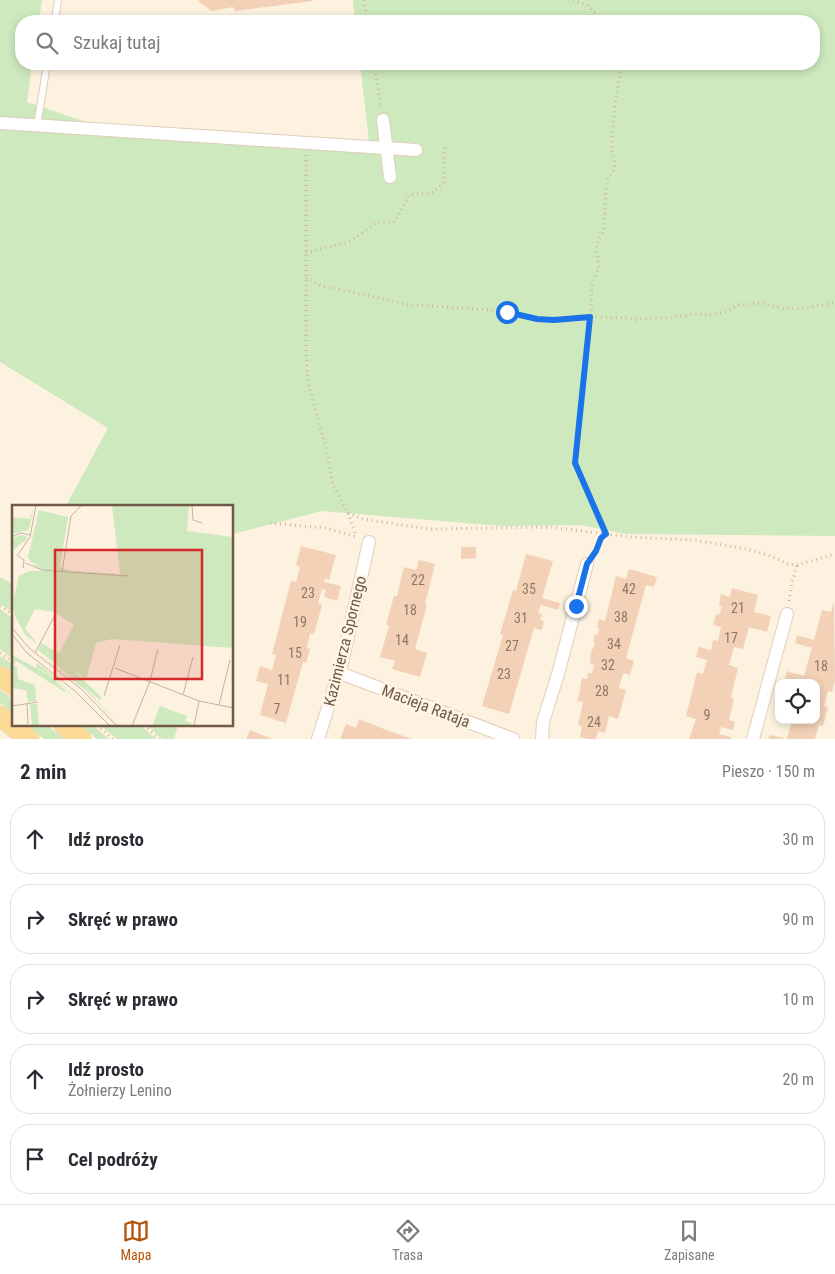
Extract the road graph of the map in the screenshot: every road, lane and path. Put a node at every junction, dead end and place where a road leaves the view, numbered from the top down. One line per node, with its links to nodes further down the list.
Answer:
1 (58, 0): 4 (lane)
2 (364, 0): 5 (path)
3 (573, 0): 6 (path)
4 (56, 15)
5 (366, 15)
6 (597, 15)
7 (46, 70): 12 (lane)
8 (375, 70): 10 (path)
9 (621, 70): 21 (path)
10 (382, 120): 15 (street)
11 (0, 123): 12 (street)
12 (37, 126): 13 (street)
13 (306, 143): 15 (street); 18 (path)
14 (446, 143): 18 (path)
15 (386, 148): 16 (street); 17 (street)
16 (416, 150)
17 (390, 177)
18 (306, 254): 19 (path)
19 (306, 278): 21 (path); 22 (path)
20 (835, 303): 21 (path)
21 (590, 317): 24 (path)
22 (348, 513): 24 (path); 25 (path)
23 (270, 523): 25 (path)
24 (606, 534): 28 (path); 29 (path)
25 (356, 536): 26 (path)
26 (369, 542): 35 (street, Kazimierza Spornego)
27 (835, 554): 29 (path)
28 (587, 564): 50 (street)
29 (797, 565): 31 (path)
30 (0, 606): 32 (path)
31 (787, 614): 51 (street)
32 (12, 615)
33 (0, 653): 34 (path)
34 (12, 661)
35 (340, 673): 48 (street, Kazimierza Spornego); 49 (street, Macieja Rataja)
36 (0, 676): 37 (main road)
37 (12, 685)
38 (0, 716): 39 (main road)
39 (12, 726)
40 (13, 726): 44 (main road)
41 (65, 726): 45 (main road)
42 (98, 726): 46 (path)
43 (145, 726): 47 (path)
44 (29, 739)
45 (81, 739)
46 (113, 739)
47 (159, 739)
48 (318, 739)
49 (513, 739)
50 (542, 739)
51 (753, 739)

